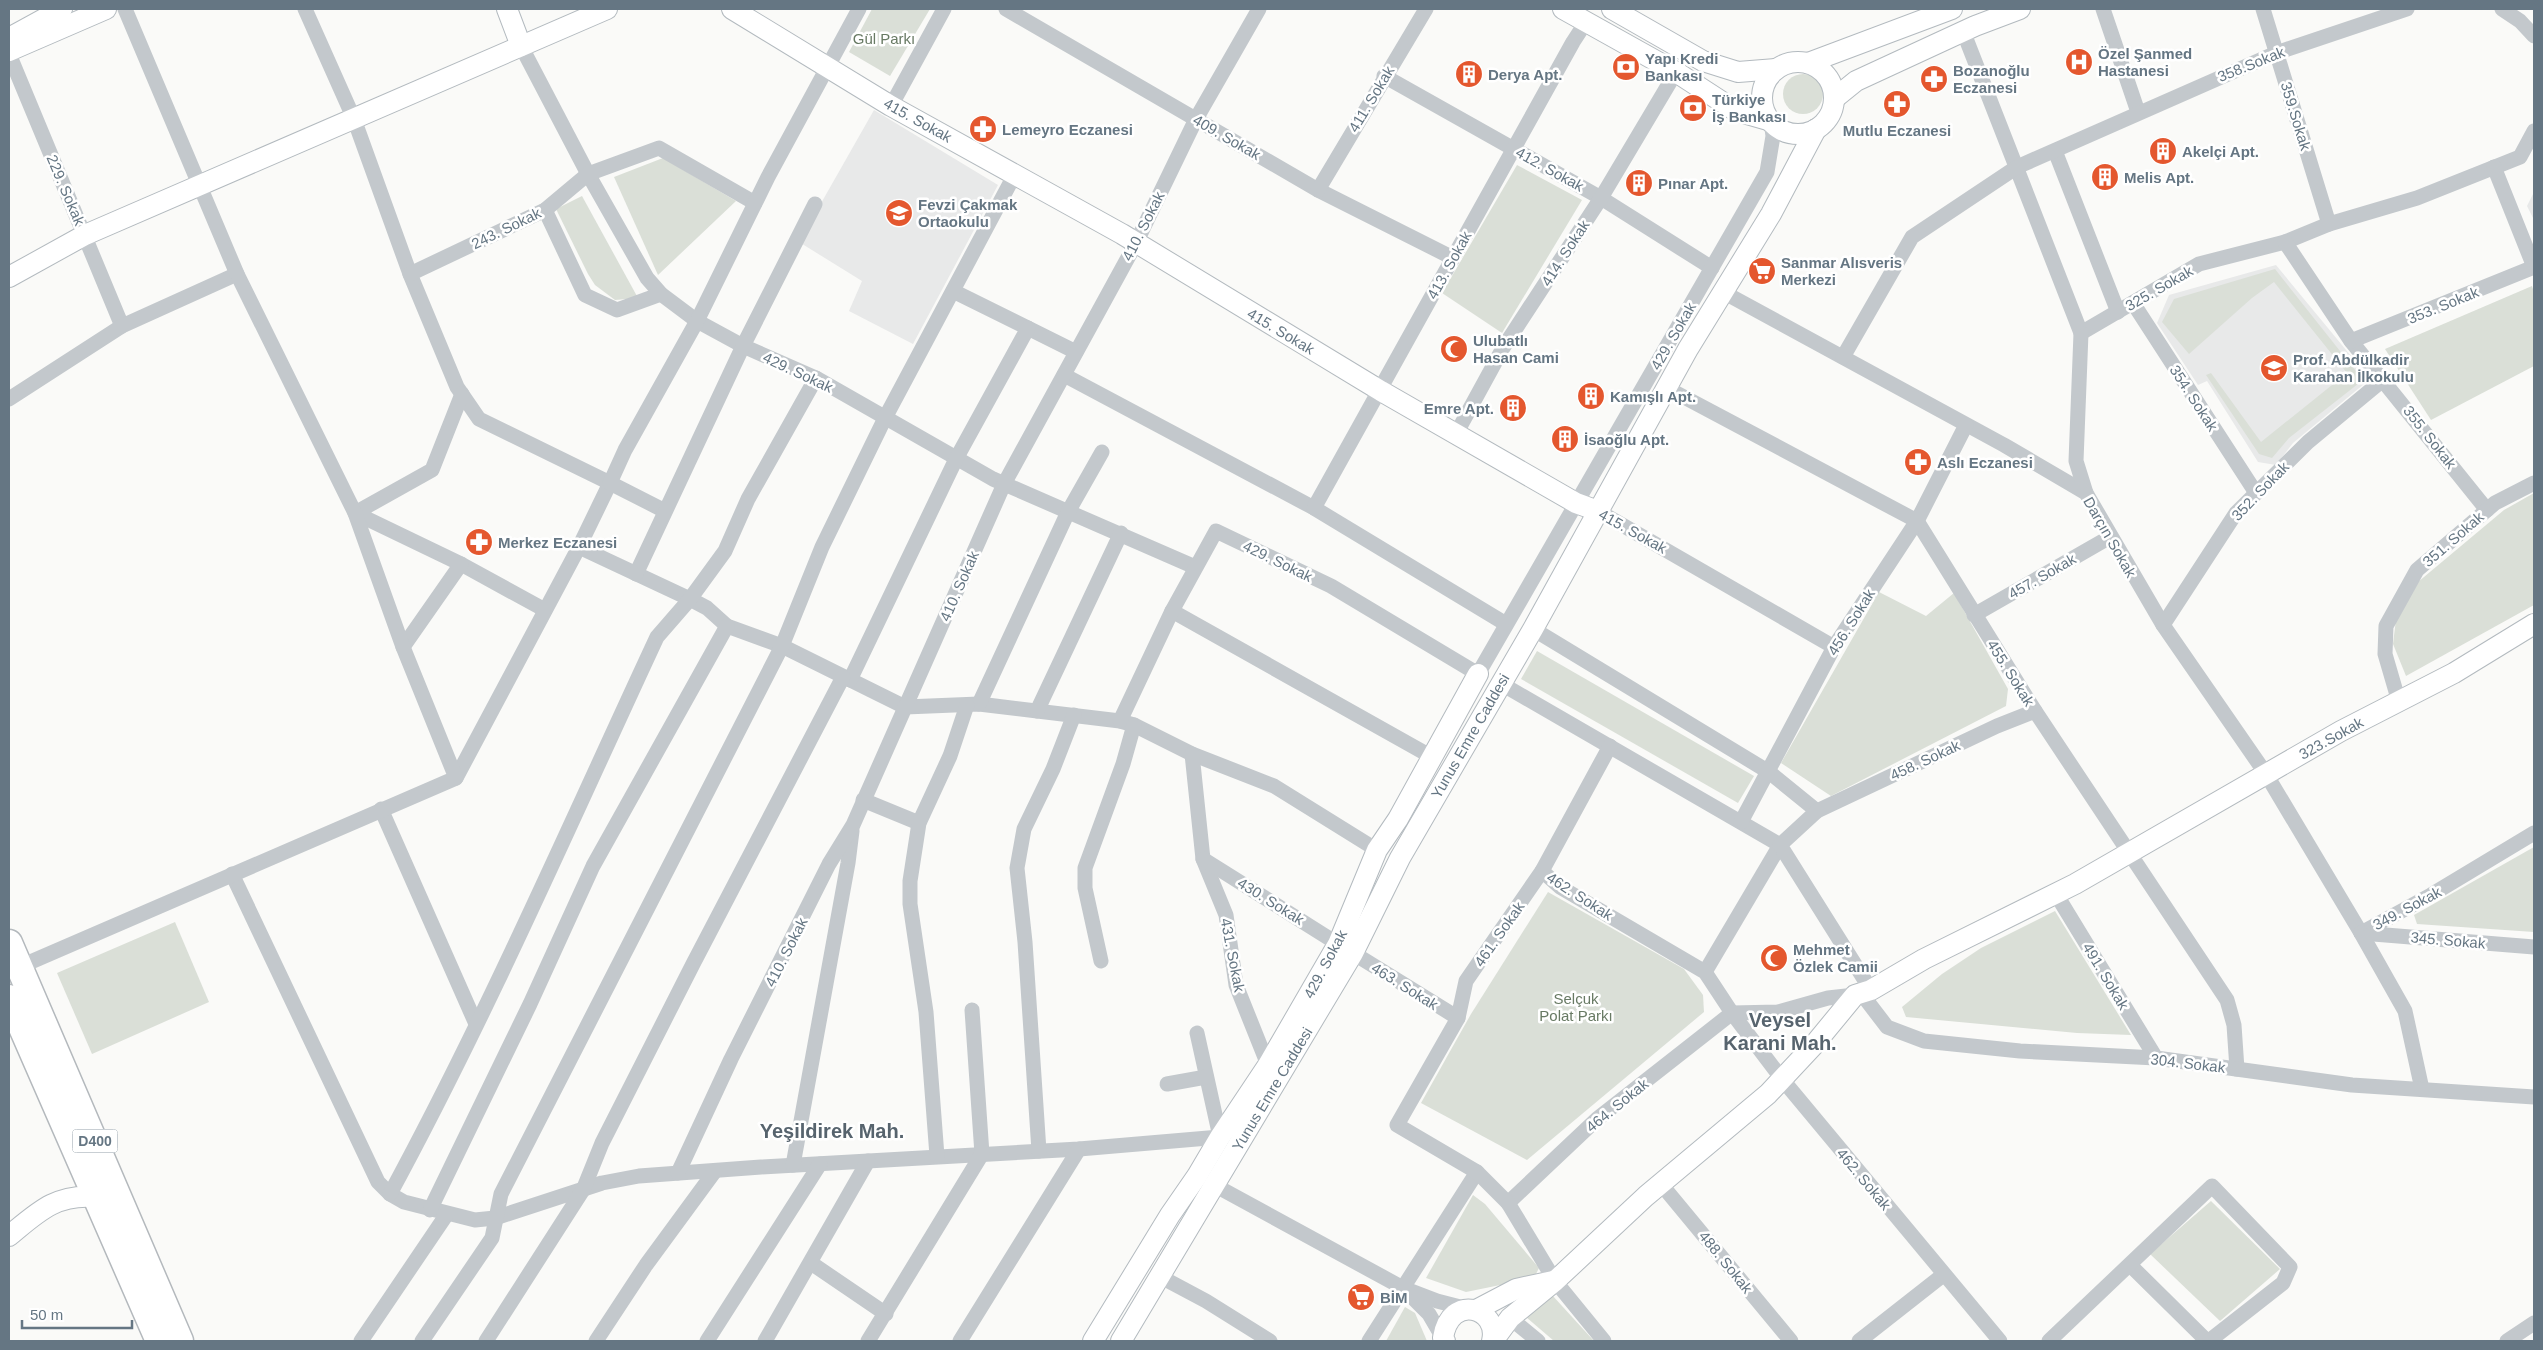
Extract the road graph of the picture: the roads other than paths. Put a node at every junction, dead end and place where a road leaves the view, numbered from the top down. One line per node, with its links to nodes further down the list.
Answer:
1 (62, 9): 24 (main road)
2 (106, 9): 26 (main road)
3 (126, 9): 47 (street)
4 (305, 9): 36 (street)
5 (507, 9): 25 (main road)
6 (607, 9): 25 (main road)
7 (732, 9): 29 (main road, 415. Sokak)
8 (859, 9): 29 (street)
9 (944, 9): 34 (street)
10 (1006, 9): 37 (street, 409. Sokak)
11 (1259, 9): 37 (street, 410. Sokak)
12 (1426, 9): 32 (street, 411. Sokak)
13 (1564, 9): 21 (main road)
14 (1612, 9): 30 (main road)
15 (1952, 9): 28 (main road)
16 (2020, 9): 22 (main road)
17 (2103, 9): 35 (street)
18 (2263, 9): 27 (street, 359.Sokak)
19 (2407, 9): 27 (street, 358.Sokak)
20 (2502, 9): 23 (street)
21 (1586, 22): 31 (main road); 41 (street, 413. Sokak)
22 (1963, 32): 33 (main road); 43 (street)
23 (2534, 36)
24 (9, 38)
25 (521, 46): 36 (main road); 45 (street, 429. Sokak)
26 (9, 53): 54 (street, 229. Sokak)
27 (2276, 53): 35 (street, 358.Sokak); 53 (street, 359.Sokak)
28 (1808, 63): 30 (main road); 33 (main road)
29 (828, 67): 34 (main road, 415. Sokak); 50 (street)
30 (1776, 69): 38 (main road)
31 (1676, 72): 38 (main road); 49 (street, 414. Sokak)
32 (1384, 76): 41 (street, 412. Sokak); 48 (street, 411. Sokak)
33 (1835, 98): 39 (main road)
34 (891, 106): 46 (main road, 415. Sokak)
35 (2138, 112): 42 (street, 358.Sokak)
36 (354, 119): 47 (main road); 61 (street)
37 (1196, 119): 48 (street, 409. Sokak); 56 (street, 410. Sokak)
38 (1771, 121): 39 (main road); 59 (street, 429. Sokak)
39 (1816, 129): 64 (main road, Yunus Emre Caddesi)
40 (2534, 131): 44 (street, 325. Sokak)
41 (1514, 149): 49 (street, 412. Sokak); 57 (street, 413. Sokak)
42 (2055, 151): 43 (street, 358.Sokak); 67 (street)
43 (2017, 167): 71 (street); 75 (street, 358.Sokak)
44 (2494, 167): 53 (street, 325. Sokak); 58 (street)
45 (588, 174): 50 (street, 243. Sokak); 52 (street, 243. Sokak); 65 (street, 429. Sokak)
46 (1015, 174): 56 (main road, 415. Sokak); 63 (street)
47 (201, 186): 54 (main road); 60 (street)
48 (1318, 190): 57 (street, 409. Sokak)
49 (1601, 198): 59 (street, 412. Sokak); 85 (street, 414. Sokak)
50 (755, 203): 68 (street)
51 (815, 204): 73 (street)
52 (545, 210): 61 (street, 243. Sokak); 65 (street)
53 (2329, 224): 55 (street, 325. Sokak)
54 (85, 235): 62 (main road); 69 (street, 229. Sokak)
55 (2284, 242): 66 (street, 325. Sokak); 72 (street, 355. Sokak)
56 (1136, 243): 74 (street, 410. Sokak); 80 (main road, 415. Sokak)
57 (1453, 258): 80 (street, 413. Sokak)
58 (2534, 267): 72 (street, 353. Sokak)
59 (1712, 268): 93 (street, 429. Sokak)
60 (237, 274): 69 (street); 99 (street)
61 (410, 274): 81 (street)
62 (9, 277)
63 (953, 291): 70 (street); 83 (street)
64 (1723, 292): 75 (street, Darçın Sokak); 79 (main road, Yunus Emre Caddesi)
65 (662, 294): 68 (street, 429. Sokak)
66 (2133, 303): 67 (street, 325. Sokak); 92 (street, 354. Sokak)
67 (2118, 312): 71 (street, 325. Sokak)
68 (696, 321): 73 (street, 429. Sokak); 88 (street)
69 (122, 326): 82 (street)
70 (1028, 328): 74 (street); 87 (street)
71 (2081, 333): 91 (street)
72 (2351, 341): 78 (street, 355. Sokak)
73 (743, 346): 77 (street, 429. Sokak); 96 (street)
74 (1076, 352): 76 (street, 410. Sokak)
75 (1843, 357): 84 (street, Darçın Sokak)
76 (1064, 375): 90 (street, 410. Sokak); 94 (street)
77 (816, 378): 83 (street, 429. Sokak); 107 (street)
78 (2384, 379): 92 (street, 352. Sokak); 95 (street, 355. Sokak)
79 (1667, 388): 97 (main road, Yunus Emre Caddesi); 100 (street)
80 (1380, 391): 85 (main road, 415. Sokak); 94 (street, 413. Sokak)
81 (462, 394): 88 (street); 99 (street)
82 (9, 399)
83 (885, 418): 87 (street, 429. Sokak); 116 (street)
84 (1966, 425): 91 (street, Darçın Sokak); 100 (street, 456. Sokak)
85 (1456, 434): 93 (main road, 415. Sokak)
86 (1102, 452): 98 (street)
87 (956, 459): 90 (street, 429. Sokak); 120 (street)
88 (610, 483): 96 (street); 103 (street)
89 (2534, 483): 95 (street, 351. Sokak)
90 (1004, 484): 98 (street, 429. Sokak); 124 (street, 410. Sokak)
91 (2086, 493): 102 (street, Darçın Sokak)
92 (2256, 493): 113 (street, 352. Sokak)
93 (1576, 503): 97 (main road, 415. Sokak); 111 (street, 429. Sokak)
94 (1314, 508): 111 (street)
95 (2487, 510): 122 (street, 351. Sokak)
96 (665, 511): 106 (street)
97 (1598, 511): 115 (main road, Yunus Emre Caddesi); 117 (street, 415. Sokak)
98 (1068, 512): 101 (street, 429. Sokak); 123 (street)
99 (355, 513): 104 (street); 118 (street)
100 (1917, 520): 110 (street, 455. Sokak); 117 (street, 456. Sokak)
101 (1121, 533): 105 (street, 429. Sokak); 125 (street)
102 (2110, 537): 110 (street, 457. Sokak); 113 (street, Darçın Sokak)
103 (579, 547): 106 (street); 108 (street)
104 (461, 564): 108 (street); 118 (street)
105 (1195, 567): 109 (street, 429. Sokak); 119 (street, 429. Sokak)
106 (636, 574): 107 (street)
107 (690, 600): 114 (street); 161 (street)
108 (545, 610): 134 (street)
109 (1172, 611): 128 (street, 429. Sokak); 131 (street)
110 (1974, 615): 126 (street, 455. Sokak)
111 (1506, 624): 119 (street, 429. Sokak)
112 (2534, 624): 122 (main road, 323.Sokak)
113 (2163, 625): 133 (street, Darçın Sokak)
114 (727, 626): 116 (street); 188 (street)
115 (1533, 629): 121 (main road, Yunus Emre Caddesi); 132 (street)
116 (782, 646): 120 (street); 190 (street)
117 (1834, 646): 132 (street, 456. Sokak)
118 (403, 647): 134 (street)
119 (1478, 674): 131 (main road, 429. Sokak)
120 (846, 678): 124 (street); 184 (street)
121 (1500, 682): 129 (street); 152 (main road, Yunus Emre Caddesi)
122 (2399, 702): 133 (main road, 323.Sokak)
123 (973, 705): 124 (street); 125 (street); 139 (street)
124 (906, 707): 135 (street, 410. Sokak)
125 (1037, 711): 127 (street)
126 (2035, 711): 137 (street, 458. Sokak); 144 (street, 455. Sokak)
127 (1074, 716): 128 (street); 173 (street)
128 (1127, 723): 130 (street); 153 (street, 429. Sokak)
129 (1610, 746): 138 (street); 146 (street, 461. Sokak)
130 (1192, 754): 143 (street); 145 (street, 431. Sokak)
131 (1432, 757): 143 (main road, 429. Sokak)
132 (1769, 772): 137 (street); 138 (street, 456. Sokak)
133 (2266, 774): 144 (main road, 323.Sokak); 149 (street, 349. Sokak)
134 (456, 778): 136 (street)
135 (864, 800): 139 (street); 140 (street, 410. Sokak)
136 (381, 809): 147 (street); 161 (street)
137 (1817, 811): 142 (street, 458. Sokak)
138 (1741, 822): 142 (street)
139 (919, 823): 175 (street)
140 (852, 825): 178 (street); 181 (street, 410. Sokak)
141 (2534, 833): 149 (street, 349. Sokak)
142 (1780, 845): 155 (street, 458. Sokak); 156 (street, 304. Sokak)
143 (1377, 850): 152 (main road, 429. Sokak)
144 (2129, 854): 148 (main road, 323.Sokak); 165 (street, 455. Sokak)
145 (1203, 858): 152 (street, 430. Sokak); 164 (street, 431. Sokak)
146 (1542, 871): 155 (street, 462. Sokak); 160 (street, 461. Sokak)
147 (232, 874): 154 (street); 185 (street)
148 (2056, 894): 156 (main road, 323.Sokak); 163 (street, 491. Sokak)
149 (2361, 933): 151 (street, 345. Sokak); 169 (street)
150 (9, 942): 154 (highway, D400)
151 (2534, 947)
152 (1345, 949): 160 (street, 463. Sokak); 164 (main road, 429. Sokak); 182 (main road, Yunus Emre Caddesi)
153 (1101, 960)
154 (19, 967): 204 (highway, D400)
155 (1705, 972): 159 (street, 462. Sokak)
156 (1862, 992): 159 (street); 163 (street, 304. Sokak); 167 (main road)
157 (10, 1007): 186 (highway, D400)
158 (972, 1010): 174 (street)
159 (1732, 1013): 167 (street, 462. Sokak); 187 (street, 464. Sokak)
160 (1458, 1018): 180 (street, 461. Sokak)
161 (476, 1024): 185 (street)
162 (1197, 1033): 166 (street)
163 (2156, 1058): 165 (street, 304. Sokak)
164 (1268, 1065): 171 (main road, 429. Sokak)
165 (2237, 1069): 169 (street, 304. Sokak)
166 (1206, 1077): 168 (street); 171 (street)
167 (1782, 1079): 183 (main road); 194 (street, 462. Sokak)
168 (1167, 1084)
169 (2422, 1089): 170 (street, 304. Sokak)
170 (2534, 1097)
171 (1220, 1137): 172 (street); 182 (main road, 429. Sokak)
172 (1079, 1149): 173 (street); 212 (street)
173 (1039, 1151): 174 (street)
174 (982, 1154): 175 (street); 199 (street)
175 (937, 1156): 176 (street)
176 (868, 1161): 177 (street); 192 (street)
177 (820, 1164): 178 (street); 209 (street)
178 (793, 1165): 179 (street)
179 (715, 1171): 181 (street); 208 (street)
180 (1477, 1172): 187 (street); 197 (street)
181 (678, 1173): 184 (street)
182 (1206, 1180): 195 (main road, Yunus Emre Caddesi); 197 (street); 213 (main road, 429. Sokak)
183 (1661, 1184): 196 (main road); 220 (street, 488. Sokak)
184 (583, 1190): 190 (street); 207 (street)
185 (390, 1194): 188 (street)
186 (94, 1197): 191 (main road); 203 (highway, D400)
187 (1508, 1204): 196 (street)
188 (430, 1210): 189 (street)
189 (447, 1214): 190 (street); 205 (street)
190 (496, 1218): 206 (street)
191 (9, 1236)
192 (811, 1263): 199 (street); 210 (street)
193 (2131, 1266): 223 (street); 224 (street); 224 (street)
194 (1943, 1274): 221 (street); 222 (street, 462. Sokak)
195 (1159, 1276): 214 (main road, Yunus Emre Caddesi); 215 (street)
196 (1555, 1281): 198 (main road); 200 (main road); 219 (street)
197 (1403, 1288): 198 (street); 202 (street); 216 (street)
198 (1472, 1310): 202 (main road); 217 (main road)
199 (886, 1314): 211 (street)
200 (1510, 1318): 217 (main road); 218 (street)
201 (2534, 1323): 225 (street)
202 (1443, 1340)
203 (159, 1341)
204 (180, 1341)
205 (361, 1341)
206 (422, 1341)
207 (486, 1341)
208 (596, 1341)
209 (707, 1341)
210 (765, 1341)
211 (868, 1341)
212 (960, 1341)
213 (1093, 1341)
214 (1121, 1341)
215 (1270, 1341)
216 (1369, 1341)
217 (1492, 1341)
218 (1538, 1341)
219 (1604, 1341)
220 (1791, 1341)
221 (1859, 1341)
222 (2000, 1341)
223 (2049, 1341)
224 (2208, 1341)
225 (2507, 1341)

